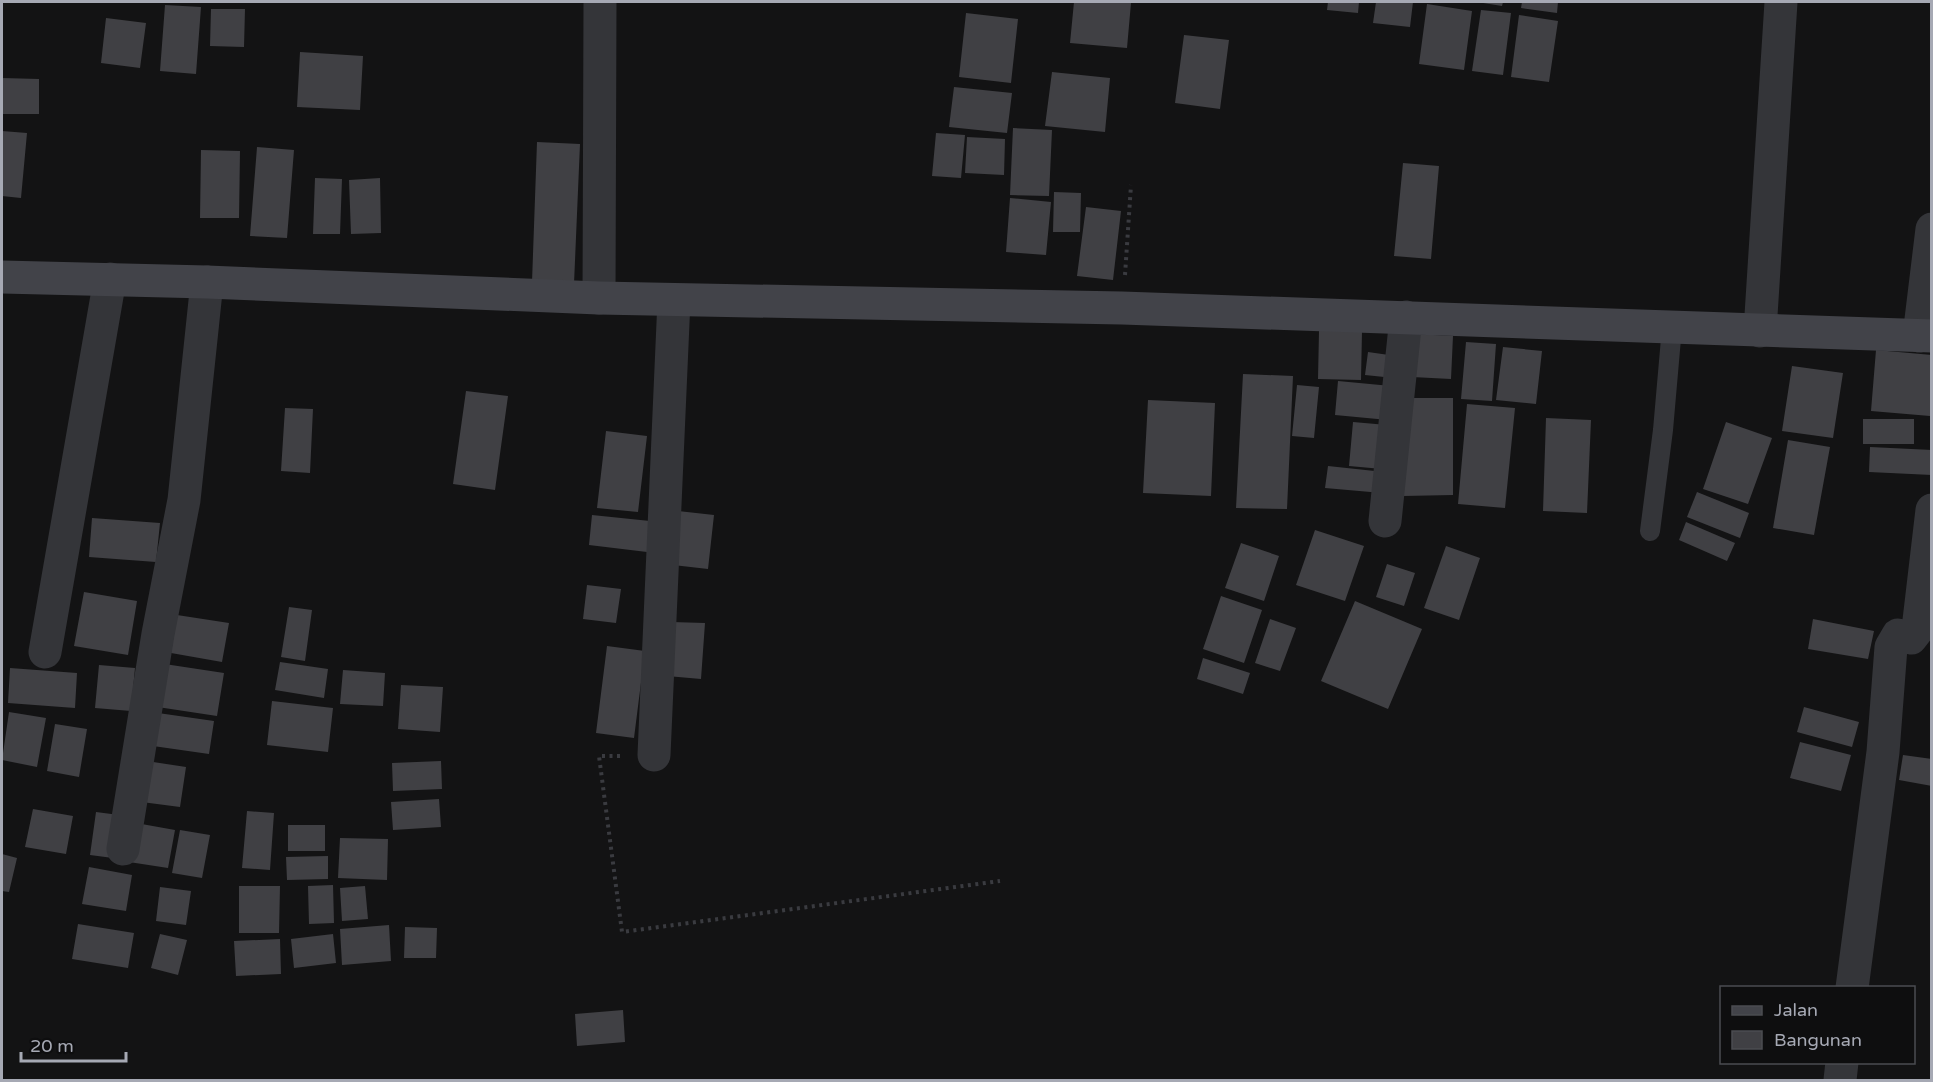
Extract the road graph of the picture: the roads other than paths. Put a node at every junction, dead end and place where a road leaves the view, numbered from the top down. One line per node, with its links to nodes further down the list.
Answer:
1 (600, 2): 7 (street)
2 (1781, 2): 11 (street)
3 (1932, 229): 12 (street)
4 (2, 277): 5 (street)
5 (110, 279): 6 (street); 16 (street)
6 (207, 282): 7 (street); 18 (street)
7 (599, 298): 8 (street)
8 (674, 300): 9 (street); 17 (street)
9 (1406, 317): 10 (street); 14 (street)
10 (1672, 327): 11 (street); 15 (lane)
11 (1760, 331): 12 (street)
12 (1925, 336)
13 (1932, 510): 19 (street)
14 (1385, 521)
15 (1650, 531)
16 (45, 652)
17 (654, 755)
18 (123, 849)
19 (1852, 986)
20 (1842, 1064): 21 (street)
21 (1840, 1080)

